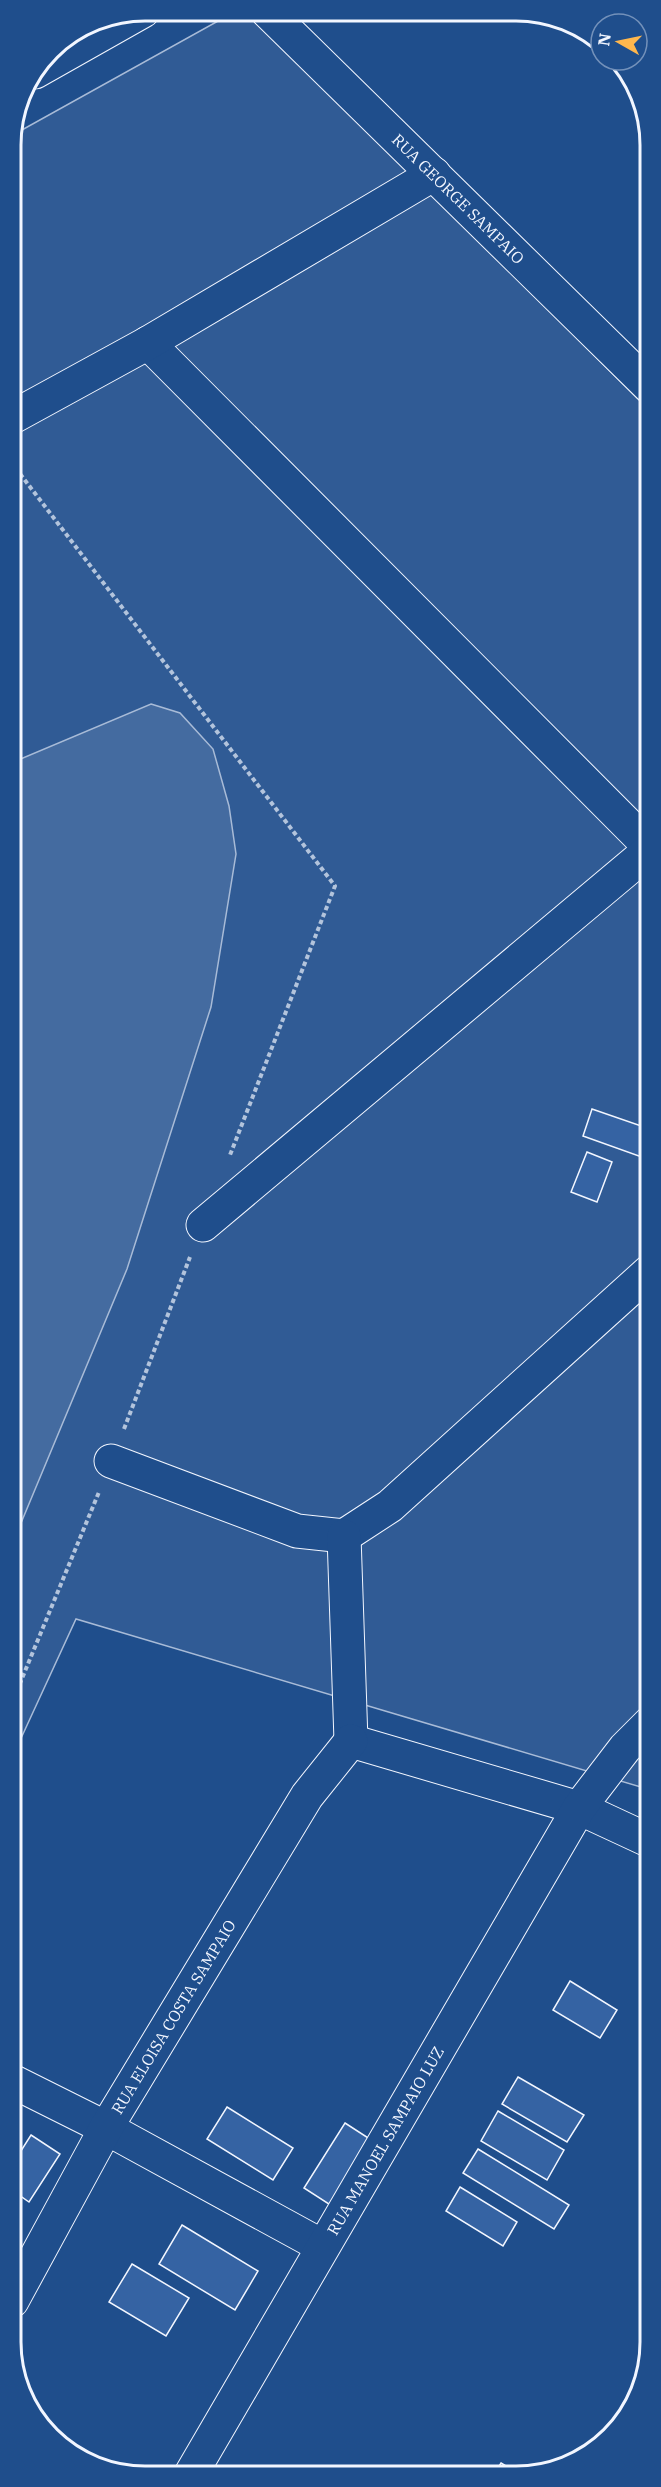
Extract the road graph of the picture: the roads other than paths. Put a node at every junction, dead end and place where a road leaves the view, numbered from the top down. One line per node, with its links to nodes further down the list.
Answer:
1 (277, 21): 4 (street, RUA GEORGE SAMPAIO)
2 (122, 23): 3 (street)
3 (53, 62)
4 (434, 174): 5 (street); 6 (street, RUA GEORGE SAMPAIO)
5 (148, 343): 7 (street); 8 (street)
6 (640, 377)
7 (21, 413)
8 (640, 838)
9 (640, 856): 10 (street)
10 (203, 1224)
11 (640, 1280): 13 (street)
12 (111, 1461): 13 (street)
13 (344, 1536): 15 (street)
14 (640, 1733): 16 (street, RUA MANOEL SAMPAIO LUZ)
15 (351, 1741): 16 (street); 19 (street, RUA ELOISA COSTA SAMPAIO)
16 (579, 1808): 17 (street); 20 (street, RUA MANOEL SAMPAIO LUZ)
17 (640, 1836)
18 (21, 2086): 19 (street)
19 (106, 2128): 20 (street); 21 (street, RUA ELOISA COSTA SAMPAIO)
20 (322, 2246): 22 (street, RUA MANOEL SAMPAIO LUZ)
21 (21, 2284)
22 (196, 2466)

